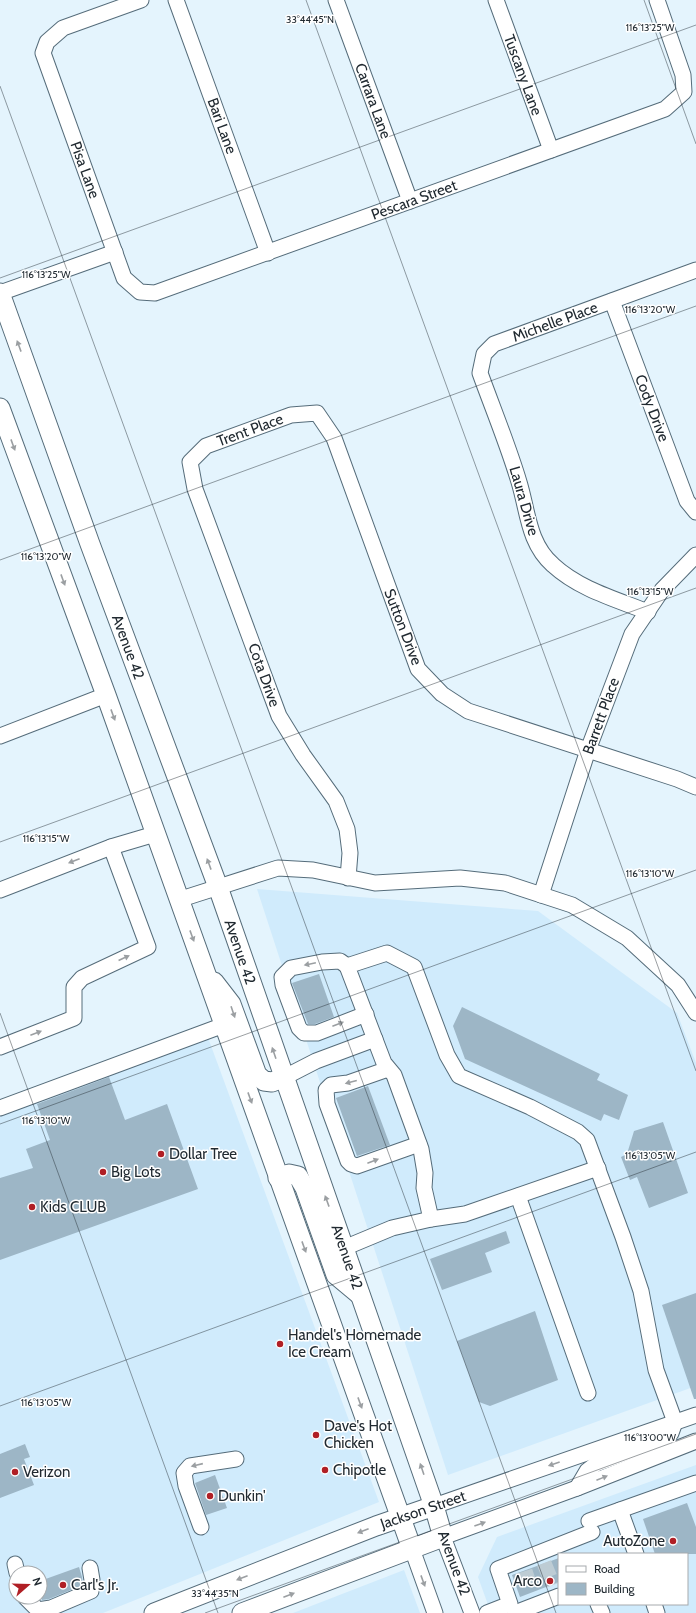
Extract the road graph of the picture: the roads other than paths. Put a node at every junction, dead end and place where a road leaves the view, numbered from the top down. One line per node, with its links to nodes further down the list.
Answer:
1 (141, 0): 8 (street, Pisa Lane)
2 (176, 0): 9 (street, Bari Lane)
3 (336, 0): 7 (street, Carrara Lane)
4 (496, 0): 6 (street, Tuscany Lane)
5 (657, 0): 6 (street, Pescara Street)
6 (551, 150): 7 (street, Pescara Street)
7 (410, 201): 9 (street, Pescara Street)
8 (115, 252): 11 (street, Pisa Lane); 12 (street)
9 (268, 253): 11 (street, Pescara Street)
10 (696, 270): 13 (street, Michelle Place)
11 (140, 292)
12 (0, 293): 28 (main road, Avenue 42, one-way to 12)
13 (612, 301): 14 (street, Michelle Place); 18 (street, Cody Drive)
14 (484, 354): 20 (street, Laura Drive)
15 (0, 408): 21 (main road, one-way to 21)
16 (317, 413): 17 (street, Trent Place); 23 (street, Sutton Drive)
17 (190, 462): 27 (street, Cota Drive)
18 (696, 512)
19 (696, 555): 20 (street, Barrett Place)
20 (648, 612): 23 (street, Barrett Place)
21 (106, 695): 22 (street); 25 (main road, one-way to 25)
22 (0, 736)
23 (588, 750): 24 (street, Sutton Drive); 30 (street, Barrett Place)
24 (696, 787)
25 (155, 834): 26 (street); 31 (main road)
26 (111, 847): 29 (street, one-way to 29); 38 (street, one-way to 26)
27 (348, 878): 28 (street); 30 (street)
28 (218, 887): 31 (street); 40 (main road, Avenue 42, one-way to 28)
29 (0, 890)
30 (541, 895): 34 (street)
31 (178, 900): 33 (main road, one-way to 33)
32 (347, 966): 35 (street); 35 (street, one-way to 35); 43 (street)
33 (203, 969): 36 (main road); 40 (main road, one-way to 40)
34 (696, 1013)
35 (366, 1014): 37 (street)
36 (224, 1025): 41 (street); 44 (main road, one-way to 44)
37 (375, 1039): 39 (street); 40 (street)
38 (0, 1047)
39 (388, 1069): 42 (street); 42 (street, one-way to 42)
40 (283, 1078): 47 (main road, Avenue 42, one-way to 40)
41 (0, 1108)
42 (419, 1144): 46 (street)
43 (598, 1168): 45 (street); 51 (street)
44 (278, 1178): 48 (main road); 58 (main road, one-way to 58)
45 (518, 1196): 46 (street); 49 (street)
46 (431, 1218): 47 (street)
47 (344, 1248): 48 (main road, Avenue 42)
48 (360, 1295): 56 (main road, Avenue 42, one-way to 48)
49 (588, 1393)
50 (696, 1414): 51 (street, Jackson Street)
51 (675, 1422): 55 (street); 56 (street, Jackson Street, one-way to 56)
52 (696, 1441): 55 (street, one-way to 52)
53 (236, 1459): 59 (street, one-way to 59)
54 (696, 1483): 57 (street)
55 (577, 1488): 60 (street, one-way to 55)
56 (434, 1506): 58 (main road, Jackson Street); 60 (main road, Avenue 42)
57 (620, 1510): 62 (street); 63 (street)
58 (400, 1518): 61 (main road); 68 (main road, Jackson Street, one-way to 68)
59 (201, 1527)
60 (444, 1537): 61 (main road); 71 (street, Avenue 42)
61 (412, 1549): 69 (main road, one-way to 61); 70 (street, one-way to 70)
62 (564, 1549): 67 (street)
63 (636, 1553)
64 (90, 1568): 66 (street)
65 (556, 1593): 67 (street)
66 (33, 1605)
67 (504, 1611)
68 (154, 1613)
69 (242, 1613)
70 (435, 1613)
71 (472, 1613)

